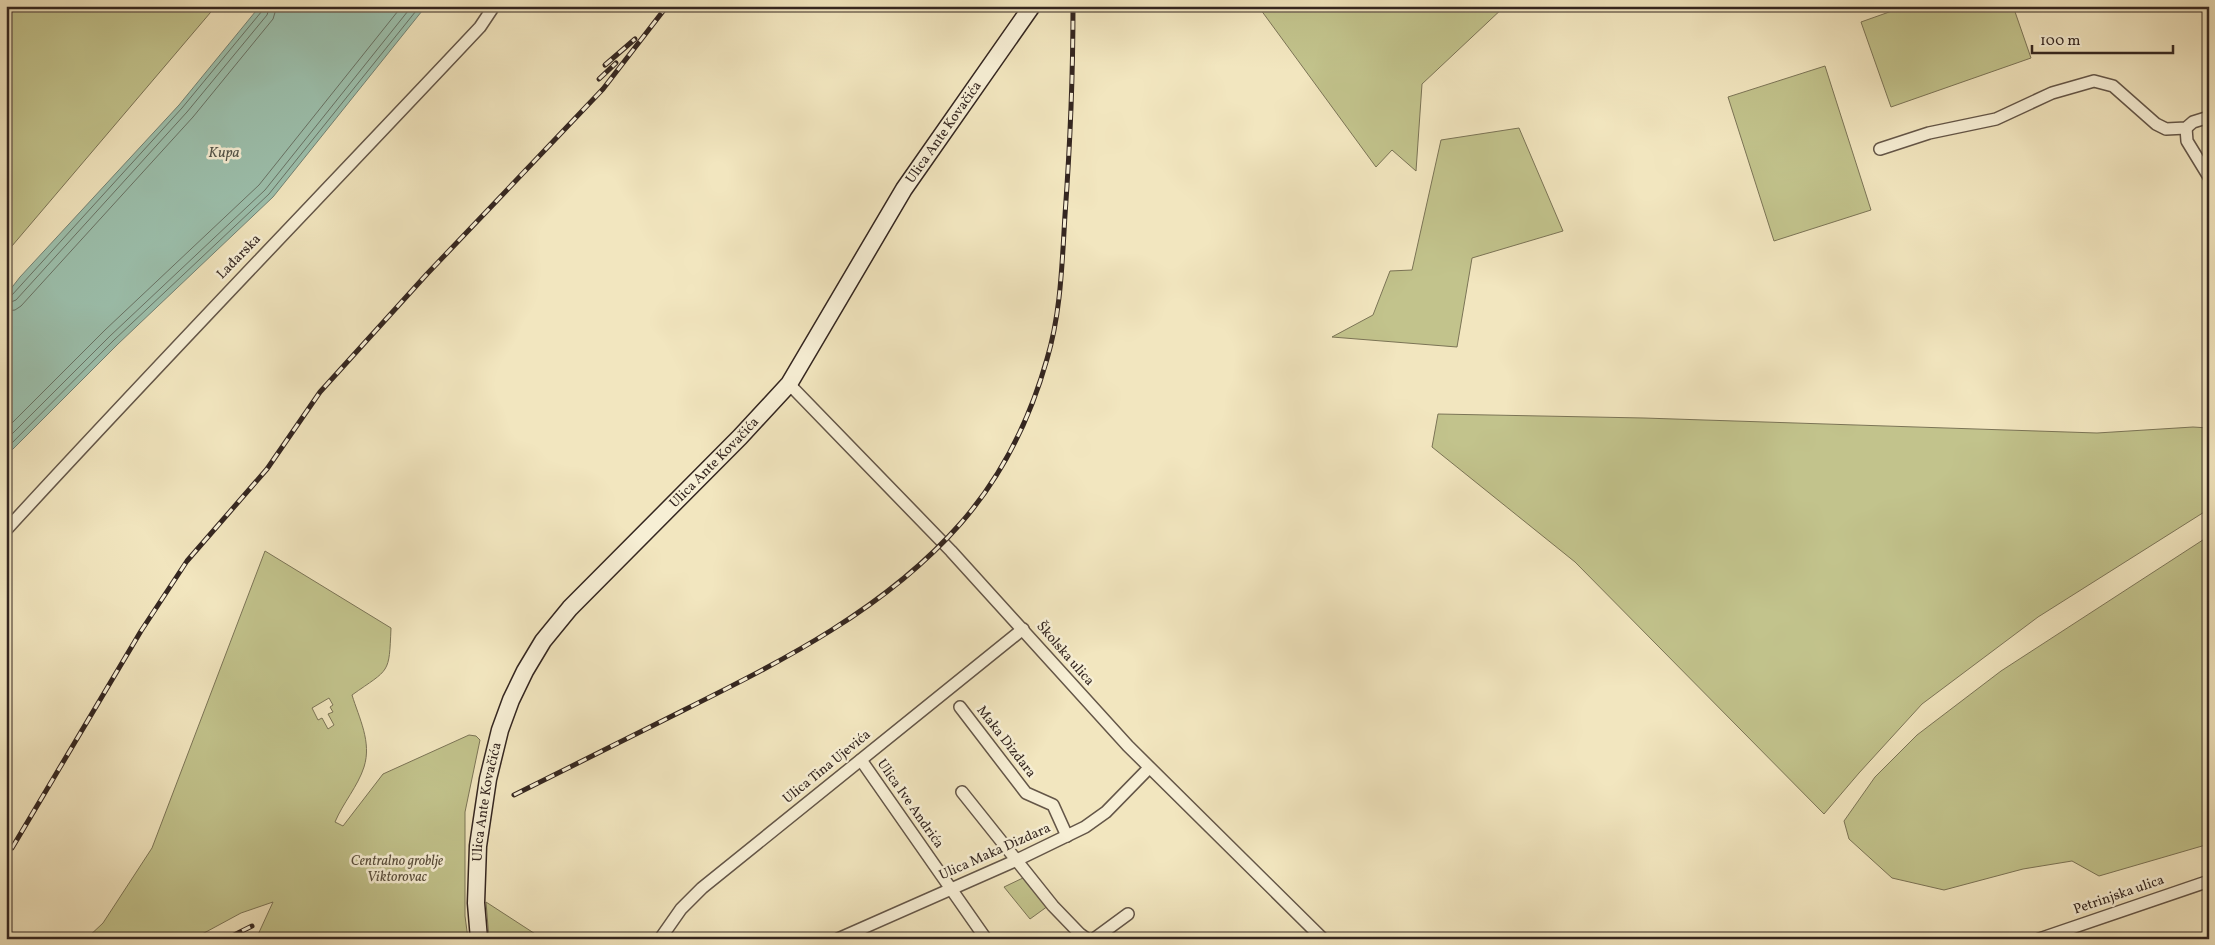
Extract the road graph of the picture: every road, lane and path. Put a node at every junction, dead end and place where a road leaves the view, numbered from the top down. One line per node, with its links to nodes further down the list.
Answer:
1 (494, 6): 8 (street, Lađarska)
2 (1032, 7): 7 (main road, Ulica Ante Kovačića)
3 (2209, 117): 4 (street)
4 (2186, 128): 5 (street); 6 (street)
5 (1880, 149)
6 (2209, 177)
7 (789, 384): 9 (street, Školska ulica); 20 (main road, Ulica Ante Kovačića)
8 (6, 530)
9 (1023, 629): 11 (street, Ulica Tina Ujevića); 12 (street, Školska ulica)
10 (960, 708): 14 (street, Maka Dizdara)
11 (861, 760): 17 (street, Ulica Ive Andrića); 19 (street, Ulica Tina Ujevića)
12 (1149, 768): 14 (street, Ulica Maka Dizdara); 25 (street, Školska ulica)
13 (962, 792): 15 (street)
14 (1067, 836): 15 (street, Ulica Maka Dizdara)
15 (1017, 860): 17 (street, Ulica Maka Dizdara); 23 (street)
16 (2209, 881): 26 (street, Petrinjska ulica)
17 (951, 889): 21 (street, Ulica Maka Dizdara); 22 (street, Ulica Ive Andrića)
18 (1128, 914): 24 (street)
19 (664, 937)
20 (479, 939)
21 (838, 939)
22 (986, 939)
23 (1087, 939)
24 (1094, 939)
25 (1323, 939)
26 (2040, 939)

